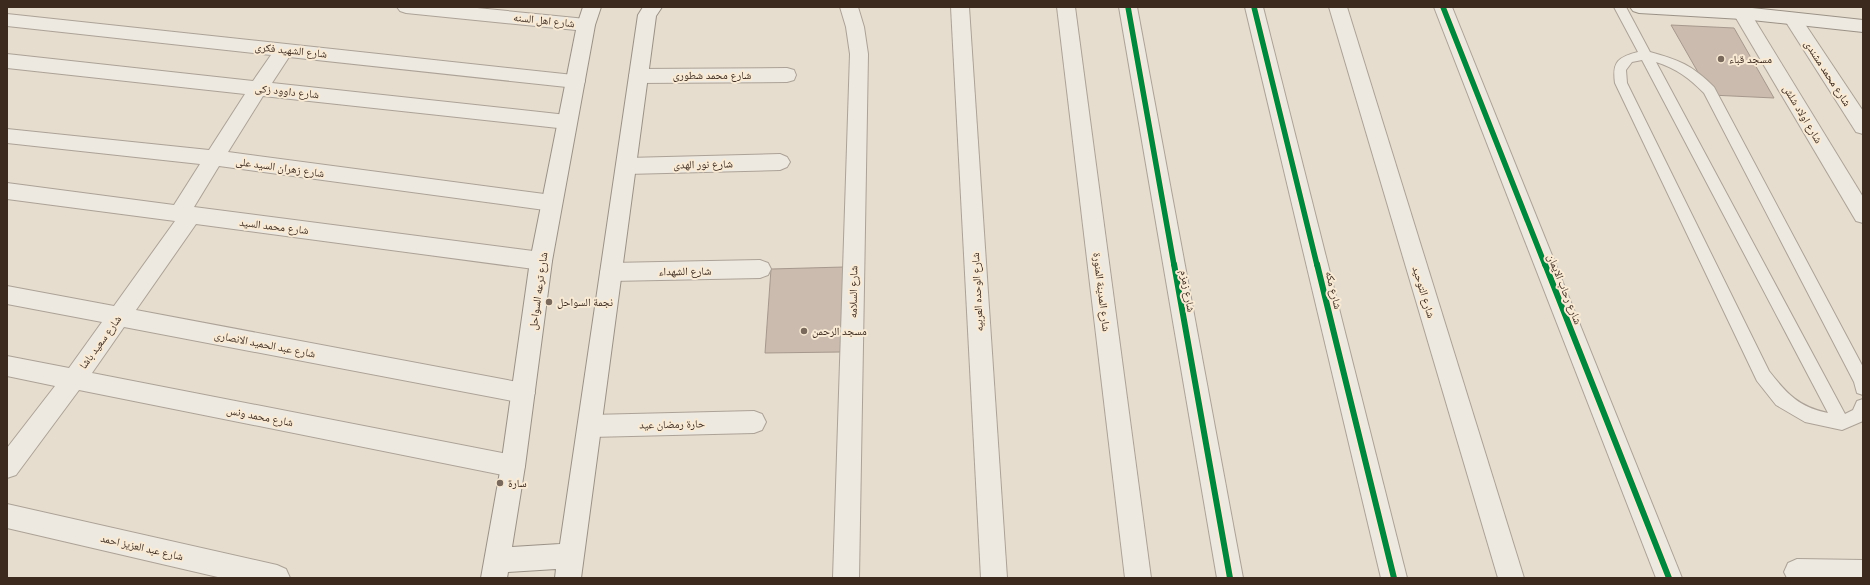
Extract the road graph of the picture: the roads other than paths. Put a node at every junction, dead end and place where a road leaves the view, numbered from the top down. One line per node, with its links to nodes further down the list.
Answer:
1 (406, 7): 13 (street, شارع اهل السنه)
2 (653, 7): 21 (street)
3 (849, 7): 55 (street, شارع السلامه)
4 (960, 7): 56 (street, شارع الوحده العربيه)
5 (1066, 7): 57 (street, شارع المدينة المنورة)
6 (1128, 7): 58 (street, شارع زمزم)
7 (1254, 7): 59 (street, شارع مكه)
8 (1338, 7): 60 (street, شارع التوحيد)
9 (1443, 7): 61 (street, شارع رحاب الايمان)
10 (1620, 7): 18 (lane)
11 (1639, 7): 12 (street)
12 (1742, 13): 14 (street); 33 (street, شارع اولاد شلش)
13 (589, 16): 22 (street, شارع ترعه السواحل)
14 (1793, 19): 16 (street); 25 (street, شارع محمد مشندى)
15 (7, 20): 17 (street, شارع الشهيد فكرى)
16 (1863, 26)
17 (285, 50): 22 (street, شارع الشهيد فكرى); 23 (street, شارع سعيد باشا)
18 (1645, 55): 41 (lane); 45 (lane); 45 (lane)
19 (7, 61): 23 (street, شارع داوود زكى)
20 (786, 75): 21 (street, شارع محمد شطورى)
21 (638, 76): 29 (street)
22 (576, 81): 24 (street, شارع ترعه السواحل)
23 (258, 88): 24 (street, شارع داوود زكى); 27 (street, شارع سعيد باشا)
24 (567, 122): 31 (street, شارع ترعه السواحل)
25 (1863, 127)
26 (7, 136): 27 (street, شارع زهران السيد على)
27 (214, 158): 31 (street, شارع زهران السيد على); 32 (street, شارع سعيد باشا)
28 (780, 162): 29 (street, شارع نور الهدى)
29 (627, 166): 36 (street)
30 (7, 191): 32 (street, شارع محمد السيد)
31 (552, 203): 34 (street, شارع ترعه السواحل)
32 (185, 214): 34 (street, شارع محمد السيد); 38 (street, شارع سعيد باشا)
33 (1863, 214)
34 (541, 261): 42 (street, شارع ترعه السواحل)
35 (760, 269): 36 (street, شارع الشهداء)
36 (611, 272): 46 (street)
37 (7, 295): 38 (street, شارع عبد الحميد الانصارى)
38 (118, 316): 40 (street, شارع سعيد باشا); 42 (street, شارع عبد الحميد الانصارى)
39 (7, 366): 40 (street, شارع محمد ونس)
40 (74, 379): 47 (street, شارع محمد ونس); 48 (street, شارع سعيد باشا)
41 (1863, 388)
42 (523, 393): 47 (street, شارع ترعه السواحل)
43 (1863, 406): 45 (lane)
44 (754, 422): 46 (street, حارة رمضان عيد)
45 (1842, 423)
46 (591, 426): 50 (street)
47 (513, 466): 51 (street, شارع ترعه السواحل)
48 (7, 467)
49 (7, 516): 54 (street, شارع عبد العزيز احمد)
50 (570, 567): 51 (street)
51 (495, 569)
52 (1797, 572): 53 (street)
53 (1863, 573)
54 (277, 578)
55 (846, 578)
56 (994, 578)
57 (1138, 578)
58 (1230, 578)
59 (1394, 578)
60 (1511, 578)
61 (1669, 578)

